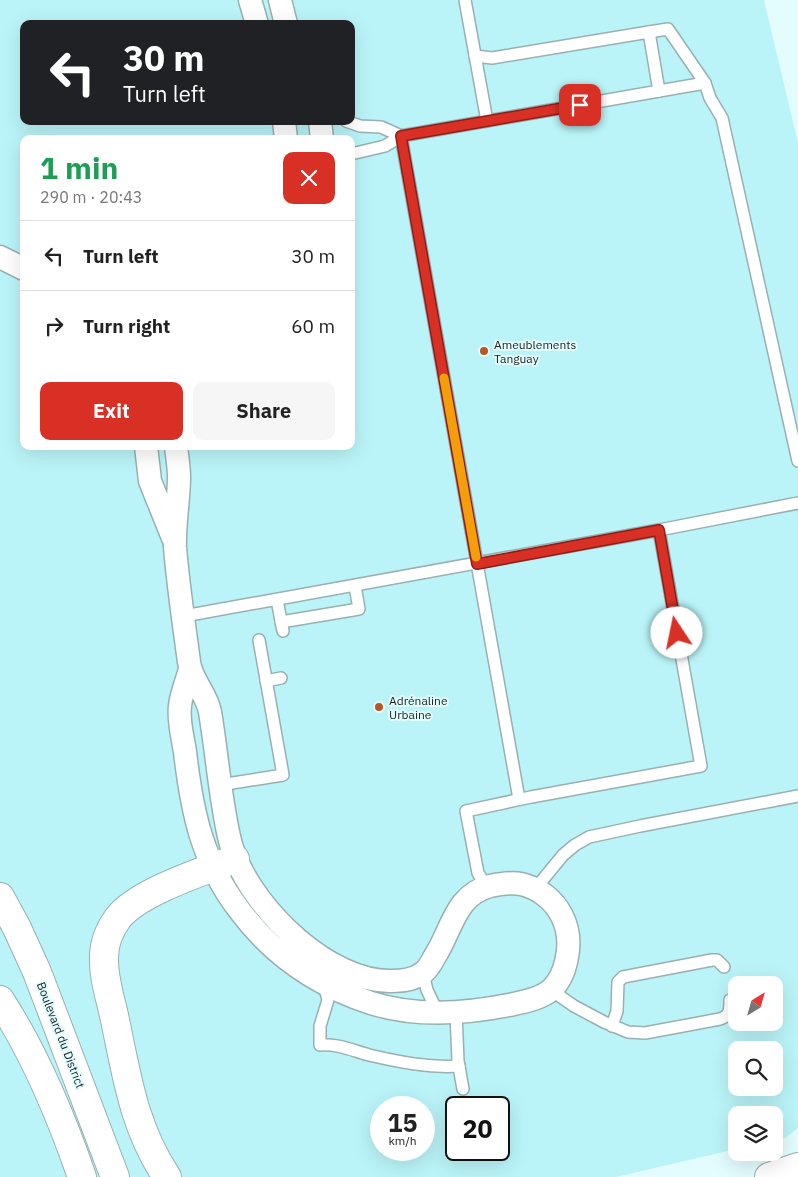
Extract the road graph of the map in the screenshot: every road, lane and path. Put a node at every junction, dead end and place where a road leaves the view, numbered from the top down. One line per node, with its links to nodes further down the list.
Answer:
1 (250, 0): 4 (street)
2 (280, 0): 5 (street)
3 (466, 0): 7 (lane)
4 (256, 20)
5 (285, 20)
6 (649, 32): 7 (lane); 8 (lane); 9 (lane)
7 (475, 56): 10 (lane)
8 (706, 83): 9 (lane); 19 (lane)
9 (659, 91): 10 (lane)
10 (488, 122): 12 (lane)
11 (355, 124): 12 (lane)
12 (401, 136): 13 (lane); 23 (lane)
13 (355, 153)
14 (20, 255): 15 (street)
15 (0, 257): 16 (street)
16 (20, 267)
17 (146, 450): 22 (street)
18 (176, 450): 22 (street)
19 (798, 461)
20 (798, 503): 21 (lane)
21 (659, 530): 23 (lane); 33 (lane)
22 (175, 543): 26 (street)
23 (477, 564): 24 (lane); 33 (lane)
24 (355, 586): 25 (lane); 25 (lane)
25 (277, 600): 26 (lane)
26 (184, 616): 28 (street)
27 (259, 640): 30 (lane)
28 (190, 669): 31 (street); 34 (street)
29 (281, 678): 30 (lane)
30 (266, 681): 31 (lane)
31 (220, 785): 34 (street)
32 (798, 796): 36 (lane)
33 (519, 799): 35 (lane)
34 (224, 863): 39 (street); 51 (main road)
35 (487, 887): 36 (street); 40 (street)
36 (536, 888): 41 (street)
37 (0, 897): 50 (main road, Boulevard du District)
38 (724, 967): 45 (lane)
39 (329, 973): 40 (street); 43 (street); 46 (lane)
40 (423, 974): 43 (lane)
41 (553, 988): 43 (street); 45 (lane)
42 (0, 1000): 49 (main road)
43 (447, 1012): 46 (lane)
44 (728, 1014): 45 (lane)
45 (612, 1026)
46 (458, 1066): 47 (lane)
47 (463, 1089)
48 (798, 1167): 52 (main road)
49 (82, 1177)
50 (115, 1177)
51 (167, 1177)
52 (770, 1177)

